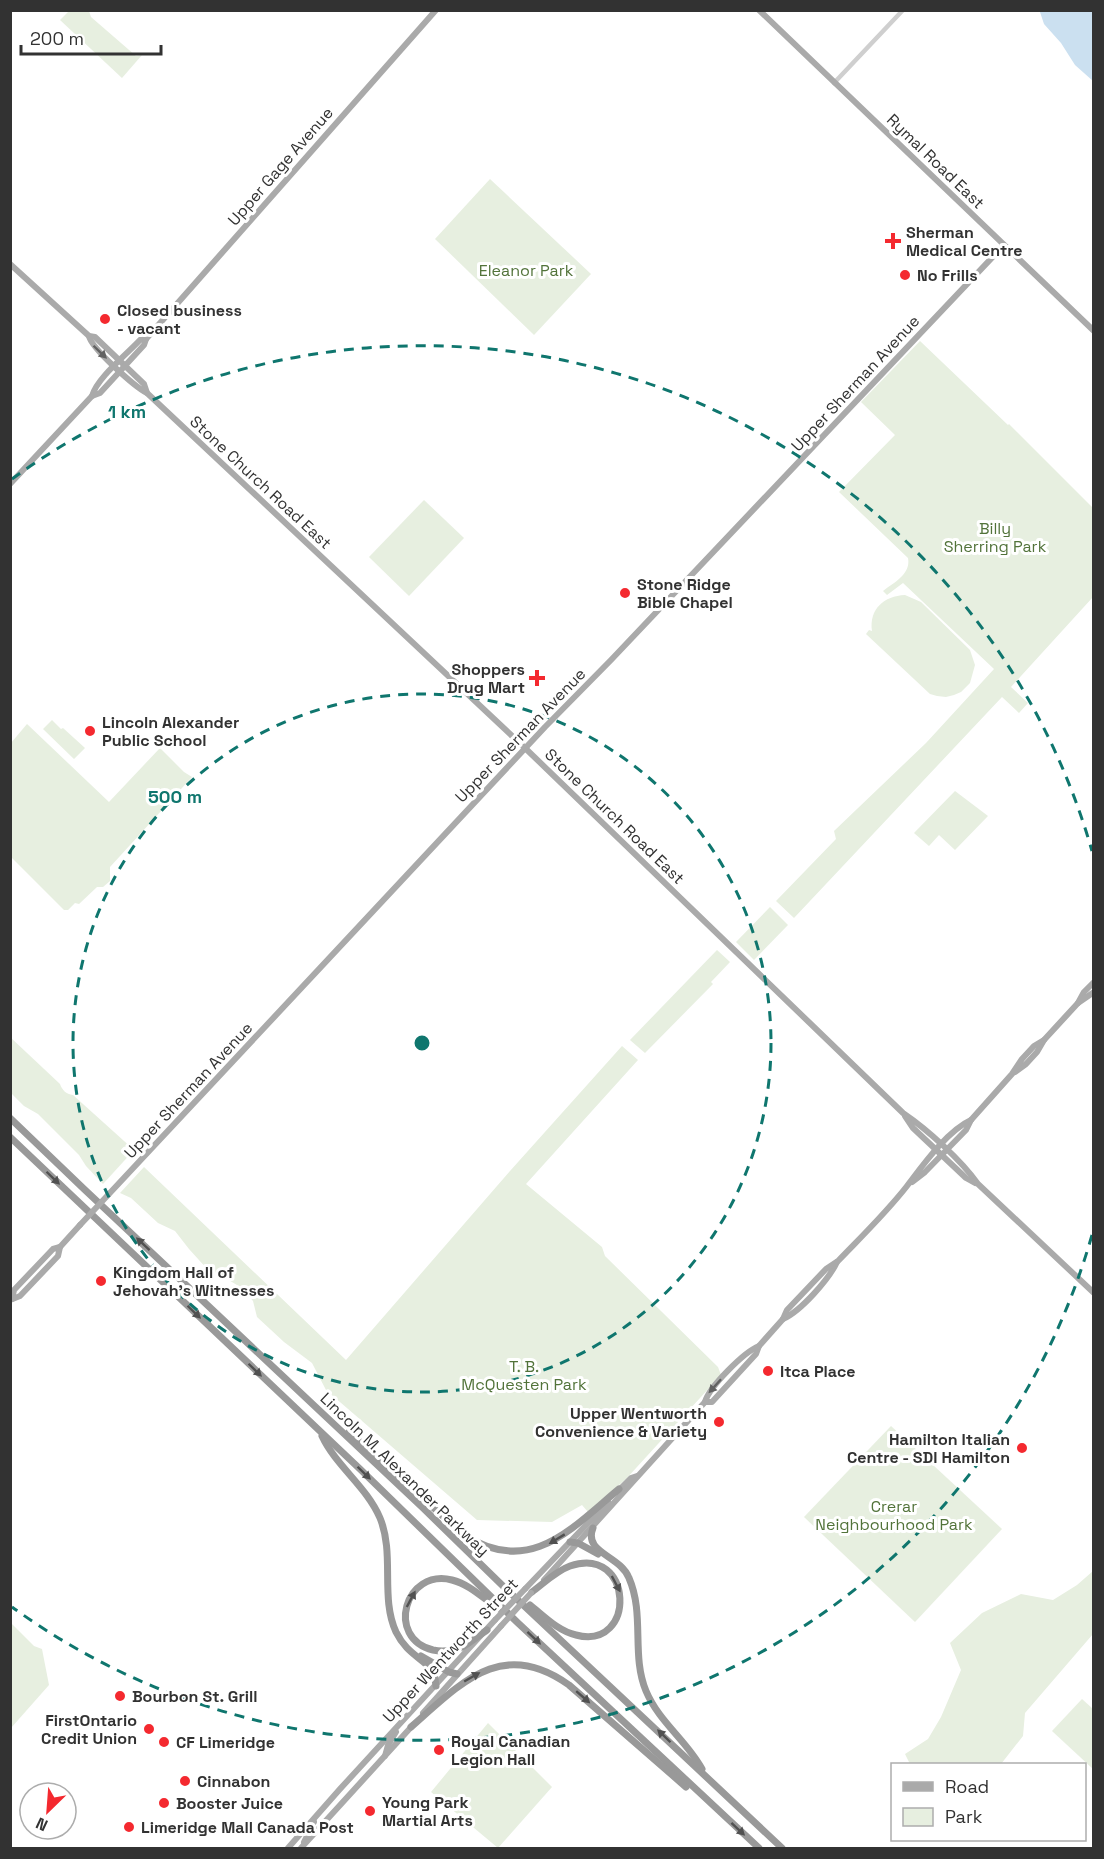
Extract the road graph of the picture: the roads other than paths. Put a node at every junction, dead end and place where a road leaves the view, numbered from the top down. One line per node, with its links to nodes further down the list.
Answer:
1 (436, 10): 8 (main road, Upper Gage Avenue)
2 (759, 10): 4 (main road, Rymal Road East)
3 (903, 10): 4 (street)
4 (834, 83): 5 (main road, Rymal Road East)
5 (1004, 245): 7 (main road, Rymal Road East); 10 (main road, Upper Sherman Avenue)
6 (10, 264): 8 (main road, Stone Church Road East)
7 (1094, 331)
8 (120, 366): 9 (main road, Upper Gage Avenue); 10 (main road, Stone Church Road East)
9 (10, 484)
10 (525, 748): 16 (main road, Stone Church Road East); 18 (main road, Upper Sherman Avenue, bridge)
11 (1094, 982): 13 (main road, Upper Wentworth Street)
12 (1094, 992): 13 (main road, Upper Wentworth Street)
13 (1078, 1003): 16 (main road, Upper Wentworth Street)
14 (10, 1118): 19 (highway, Lincoln M. Alexander Parkway, one-way to 14)
15 (10, 1137): 20 (highway, Lincoln M. Alexander Parkway, one-way to 20)
16 (941, 1150): 17 (main road, Stone Church Road East); 21 (main road, Upper Wentworth Street)
17 (1094, 1293)
18 (11, 1300)
19 (303, 1395): 22 (highway, one-way to 19); 25 (highway, Lincoln M. Alexander Parkway)
20 (321, 1433): 28 (highway, Lincoln M. Alexander Parkway, one-way to 28); 30 (highway)
21 (637, 1476): 22 (main road, Upper Wentworth Street); 23 (main road, Upper Wentworth Street)
22 (619, 1490): 24 (main road, Upper Wentworth Street)
23 (593, 1528): 24 (main road, Upper Wentworth Street); 26 (highway)
24 (574, 1543): 26 (highway); 27 (main road, Upper Wentworth Street)
25 (503, 1586): 27 (highway, one-way to 25); 37 (highway, Lincoln M. Alexander Parkway, one-way to 25)
26 (634, 1589): 37 (highway)
27 (529, 1591): 29 (main road, Upper Wentworth Street, bridge); 31 (main road, Upper Wentworth Street, bridge)
28 (518, 1623): 29 (highway, one-way to 28); 40 (highway, Lincoln M. Alexander Parkway, one-way to 40)
29 (487, 1630): 31 (main road, Upper Wentworth Street)
30 (401, 1639): 31 (highway); 32 (highway)
31 (453, 1673): 32 (main road, Upper Wentworth Street); 34 (main road, Upper Wentworth Street)
32 (436, 1686): 33 (main road, Upper Wentworth Street)
33 (402, 1722): 35 (main road); 38 (main road, Upper Wentworth Street)
34 (411, 1727): 35 (main road, Upper Wentworth Street); 40 (highway, one-way to 40)
35 (385, 1756): 36 (main road, Upper Wentworth Street)
36 (368, 1776): 38 (main road); 42 (main road, Upper Wentworth Street)
37 (706, 1776): 44 (highway, Lincoln M. Alexander Parkway)
38 (348, 1780): 39 (main road, Upper Wentworth Street)
39 (318, 1813): 41 (main road, Upper Wentworth Street); 42 (main road)
40 (722, 1814): 43 (highway, Lincoln M. Alexander Parkway, one-way to 43)
41 (288, 1848)
42 (301, 1848)
43 (759, 1848)
44 (782, 1848)

